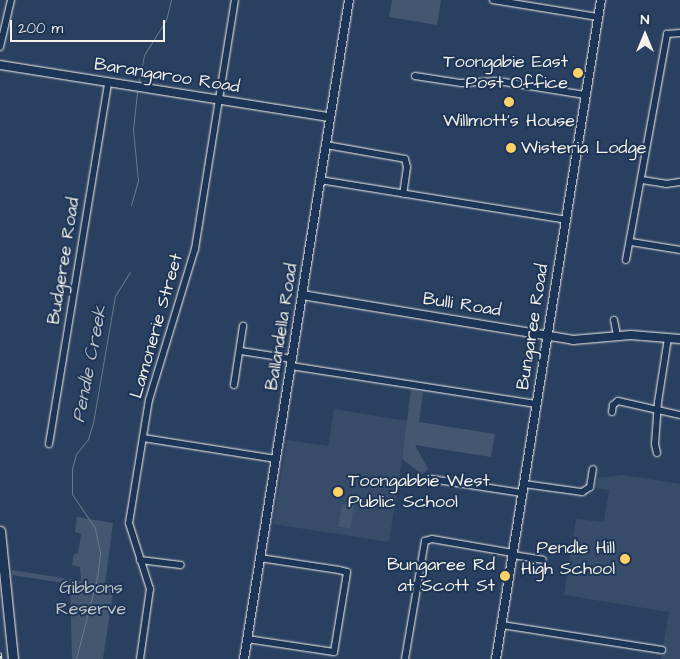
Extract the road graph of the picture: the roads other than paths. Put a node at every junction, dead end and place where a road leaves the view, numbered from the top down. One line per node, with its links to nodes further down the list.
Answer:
1 (11, 0): 8 (street)
2 (235, 0): 13 (street, Lamonerie Street)
3 (349, 0): 14 (street, Ballandella Road)
4 (493, 0): 6 (street)
5 (601, 0): 6 (street, Bungaree Road)
6 (598, 17): 12 (street, Bungaree Road)
7 (680, 33): 17 (street)
8 (0, 47)
9 (0, 65): 11 (street, Barangaroo Road)
10 (416, 76): 12 (street)
11 (108, 82): 13 (street, Barangaroo Road); 39 (street, Budgeree Road)
12 (585, 95): 20 (street, Bungaree Road)
13 (219, 99): 14 (street, Barangaroo Road); 38 (street, Lamonerie Street)
14 (330, 117): 15 (street, Ballandella Road)
15 (326, 145): 16 (street, Ballandella Road); 19 (street)
16 (320, 180): 19 (street); 24 (street, Ballandella Road)
17 (642, 180): 18 (street); 21 (street)
18 (680, 182)
19 (403, 194): 20 (street)
20 (566, 220): 27 (street, Bungaree Road)
21 (631, 242): 22 (street); 23 (street)
22 (680, 250)
23 (626, 260)
24 (302, 295): 27 (street, Bulli Road); 32 (street, Ballandella Road)
25 (614, 320): 28 (street)
26 (243, 326): 31 (street)
27 (547, 334): 28 (street, Bulli Road); 34 (street, Bungaree Road)
28 (617, 335): 29 (street, Bulli Road)
29 (668, 338): 30 (street, Bulli Road); 35 (street)
30 (680, 339)
31 (242, 351): 32 (street); 33 (street)
32 (291, 362): 34 (street); 41 (street, Ballandella Road)
33 (234, 385)
34 (536, 404): 44 (street, Bungaree Road)
35 (658, 408): 36 (street); 37 (street); 40 (street)
36 (612, 412)
37 (680, 415)
38 (143, 438): 41 (street); 49 (street, Lamonerie Street)
39 (49, 444)
40 (657, 453)
41 (276, 459): 48 (street, Ballandella Road)
42 (593, 469): 44 (street)
43 (431, 479): 45 (street)
44 (524, 484): 45 (street, Bungaree Road)
45 (522, 493): 47 (street, Bungaree Road)
46 (0, 531): 55 (main road)
47 (513, 554): 50 (street); 52 (street, Bungaree Road); 58 (street)
48 (260, 558): 53 (street, Ballandella Road); 53 (street)
49 (140, 560): 51 (street); 56 (street, Lamonerie Street)
50 (542, 560)
51 (181, 565)
52 (502, 625): 54 (street); 59 (street, Bungaree Road)
53 (247, 639): 57 (street, Ballandella Road)
54 (662, 650)
55 (13, 659)
56 (140, 659)
57 (244, 659)
58 (405, 659)
59 (496, 659)

